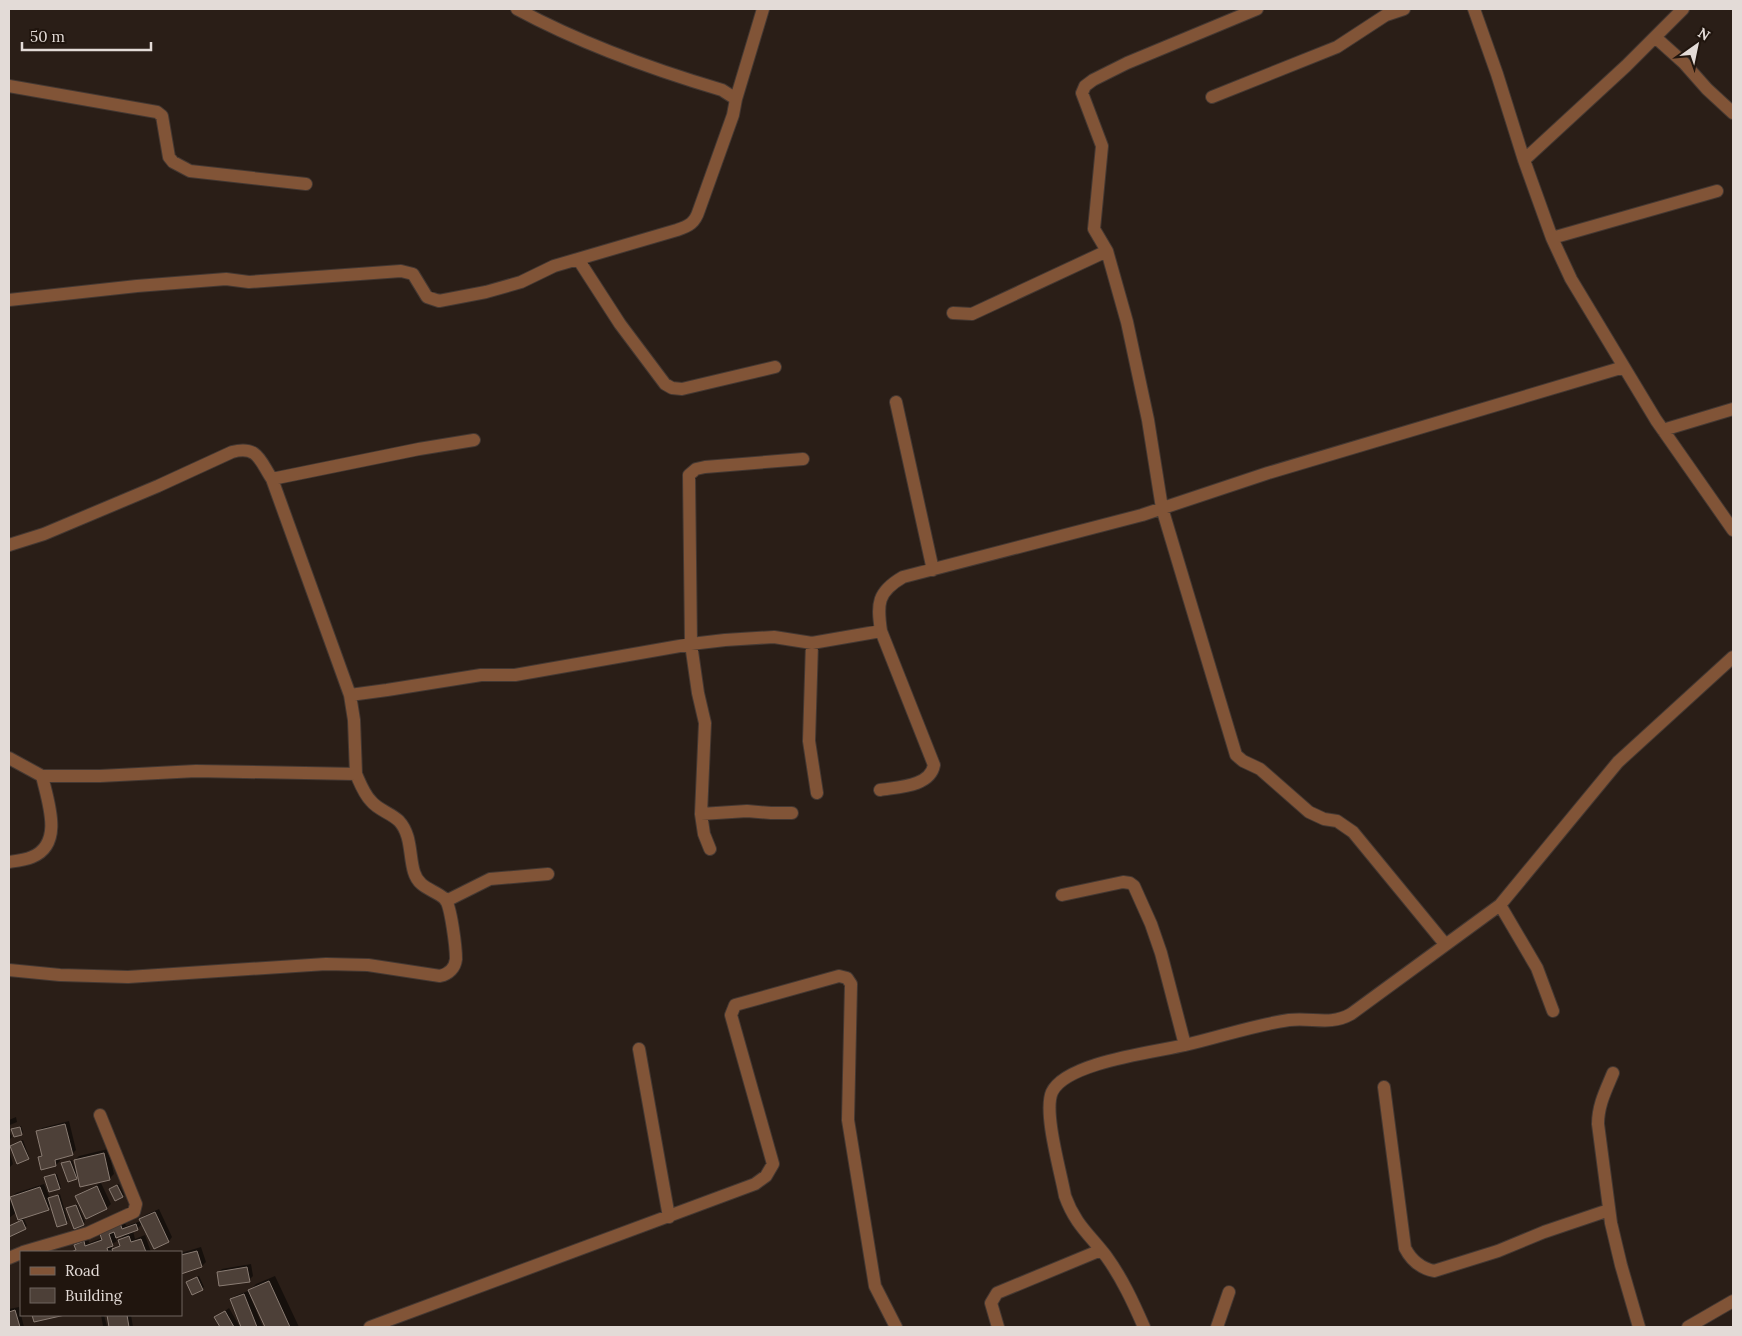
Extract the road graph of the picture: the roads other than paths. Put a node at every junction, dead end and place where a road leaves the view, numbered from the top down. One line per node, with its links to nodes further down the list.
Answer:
1 (517, 9): 10 (street)
2 (764, 9): 10 (street)
3 (1257, 9): 16 (street)
4 (1404, 9): 9 (street)
5 (1474, 9): 12 (street)
6 (1683, 9): 7 (street)
7 (1655, 37): 11 (street); 12 (street)
8 (9, 86): 13 (street)
9 (1212, 98)
10 (736, 99): 17 (street)
11 (1733, 113)
12 (1524, 160): 15 (street)
13 (306, 184)
14 (1717, 191): 15 (street)
15 (1552, 238): 20 (street)
16 (1107, 252): 19 (street); 28 (street)
17 (578, 259): 18 (street); 21 (street)
18 (9, 300)
19 (953, 313)
20 (1624, 367): 24 (street); 28 (street)
21 (775, 368)
22 (896, 402): 31 (street)
23 (1733, 409): 24 (street)
24 (1663, 430): 29 (street)
25 (474, 440): 27 (street)
26 (803, 459): 34 (street)
27 (272, 479): 30 (street); 36 (street)
28 (1162, 508): 31 (street); 50 (street)
29 (1733, 530)
30 (9, 545)
31 (933, 570): 32 (street)
32 (881, 631): 33 (street); 40 (street)
33 (812, 642): 34 (street); 41 (street)
34 (691, 644): 36 (street); 43 (street)
35 (1733, 657): 49 (street)
36 (350, 695): 38 (street)
37 (9, 758): 39 (street)
38 (356, 774): 39 (street); 48 (street)
39 (42, 776): 45 (street)
40 (880, 790)
41 (816, 793)
42 (792, 813): 43 (street)
43 (701, 814): 44 (street)
44 (710, 849)
45 (9, 862)
46 (548, 874): 48 (street)
47 (1062, 896): 53 (street)
48 (446, 901): 51 (street)
49 (1500, 905): 50 (street); 52 (street)
50 (1445, 944): 53 (street)
51 (9, 970)
52 (1553, 1011)
53 (1185, 1045): 60 (street)
54 (639, 1049): 59 (street)
55 (1614, 1073): 58 (street)
56 (1384, 1087): 58 (street)
57 (100, 1115): 61 (street)
58 (1609, 1210): 69 (street)
59 (669, 1217): 64 (street); 65 (street)
60 (1101, 1250): 66 (street); 67 (street)
61 (29, 1251)
62 (1229, 1292): 68 (street)
63 (1733, 1301): 70 (street)
64 (370, 1327)
65 (896, 1327)
66 (998, 1327)
67 (1144, 1327)
68 (1217, 1327)
69 (1639, 1327)
70 (1688, 1327)

